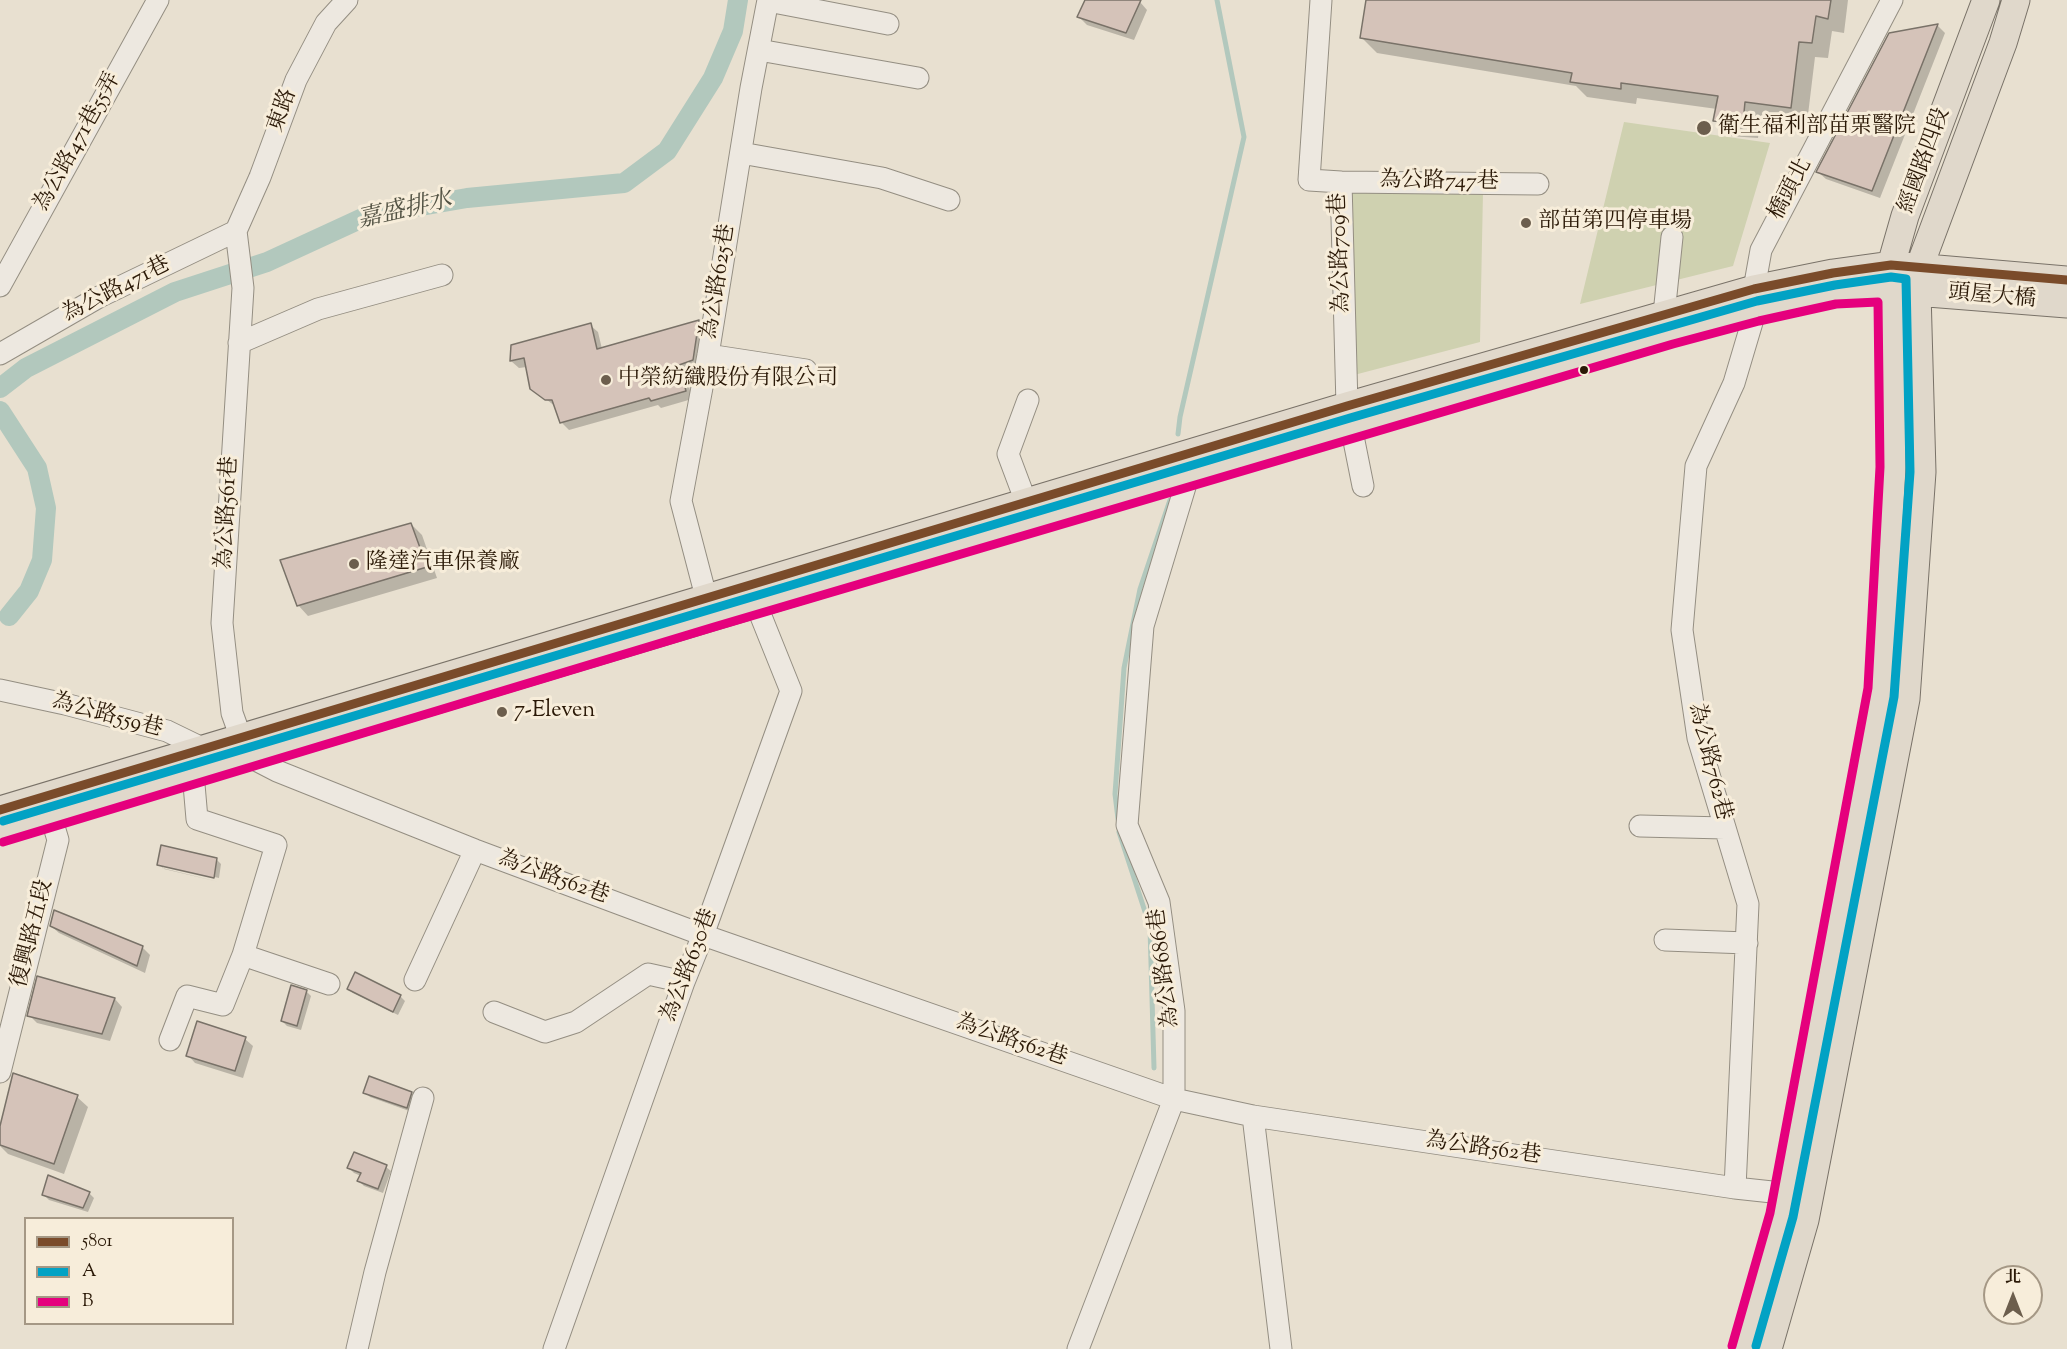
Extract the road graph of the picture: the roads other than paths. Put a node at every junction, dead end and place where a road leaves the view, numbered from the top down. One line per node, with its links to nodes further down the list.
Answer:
1 (158, 0): 21 (street, 為公路471巷55弄)
2 (347, 0): 15 (street, 東路)
3 (1321, 0): 12 (street, 為公路709巷)
4 (1892, 0): 23 (street, 橋頭北)
5 (1986, 0): 18 (main road, 經國路四段)
6 (2016, 0): 19 (main road, 經國路四段)
7 (768, 1): 8 (street); 9 (street, 為公路625巷)
8 (888, 24)
9 (759, 50): 10 (street); 11 (street, 為公路625巷)
10 (918, 78)
11 (741, 153): 14 (street); 28 (street, 為公路625巷)
12 (1341, 182): 13 (street, 為公路747巷); 31 (street, 為公路709巷)
13 (1538, 184)
14 (949, 200)
15 (236, 231): 26 (street, 為公路561巷); 27 (street, 為公路471巷)
16 (1672, 237): 25 (street)
17 (442, 275): 26 (street)
18 (1890, 278): 19 (main road, 頭屋大橋); 23 (main road, 頭屋大橋); 60 (main road, 經國路四段)
19 (1918, 280): 22 (main road, 頭屋大橋); 60 (main road)
20 (2067, 280): 22 (main road, 頭屋大橋)
21 (0, 286)
22 (2003, 287): 24 (main road, 頭屋大橋)
23 (1755, 299): 25 (main road, 頭屋大橋); 43 (street, 為公路762巷)
24 (2067, 304)
25 (1667, 323): 31 (main road, 頭屋大橋)
26 (239, 343): 38 (street, 為公路561巷)
27 (0, 354)
28 (708, 355): 29 (street); 36 (street, 為公路625巷)
29 (806, 370)
30 (1028, 400): 34 (street)
31 (1349, 416): 32 (main road, 頭屋大橋); 33 (street, 為公路709巷)
32 (1186, 464): 34 (main road); 35 (main road); 57 (street, 為公路686巷)
33 (1363, 486)
34 (1026, 502): 35 (main road)
35 (752, 595): 36 (main road); 46 (street, 為公路630巷)
36 (708, 607): 38 (main road)
37 (0, 690): 39 (street, 為公路559巷)
38 (244, 747): 39 (main road); 45 (street, 為公路562巷)
39 (198, 761): 40 (main road); 49 (street)
40 (48, 806): 41 (main road); 44 (main road); 55 (street, 復興路五段)
41 (0, 810)
42 (1640, 826): 43 (street)
43 (1725, 828): 48 (street, 為公路762巷)
44 (0, 831)
45 (475, 850): 46 (street, 為公路562巷); 50 (street)
46 (704, 935): 51 (street, 為公路630巷); 57 (street, 為公路562巷)
47 (1665, 940): 48 (street)
48 (1746, 943): 59 (street, 為公路762巷)
49 (243, 955): 52 (street); 54 (street)
50 (415, 980)
51 (684, 982): 53 (street); 62 (street, 為公路630巷)
52 (329, 984)
53 (494, 1012)
54 (171, 1040)
55 (0, 1072)
56 (423, 1098): 61 (street)
57 (1174, 1099): 58 (street, 為公路562巷); 63 (street, 為公路686巷)
58 (1253, 1116): 59 (street, 為公路562巷); 64 (street)
59 (1735, 1188): 60 (street, 為公路562巷)
60 (1798, 1195): 65 (main road); 66 (main road)
61 (357, 1349)
62 (554, 1349)
63 (1078, 1349)
64 (1281, 1349)
65 (1744, 1349)
66 (1768, 1349)

